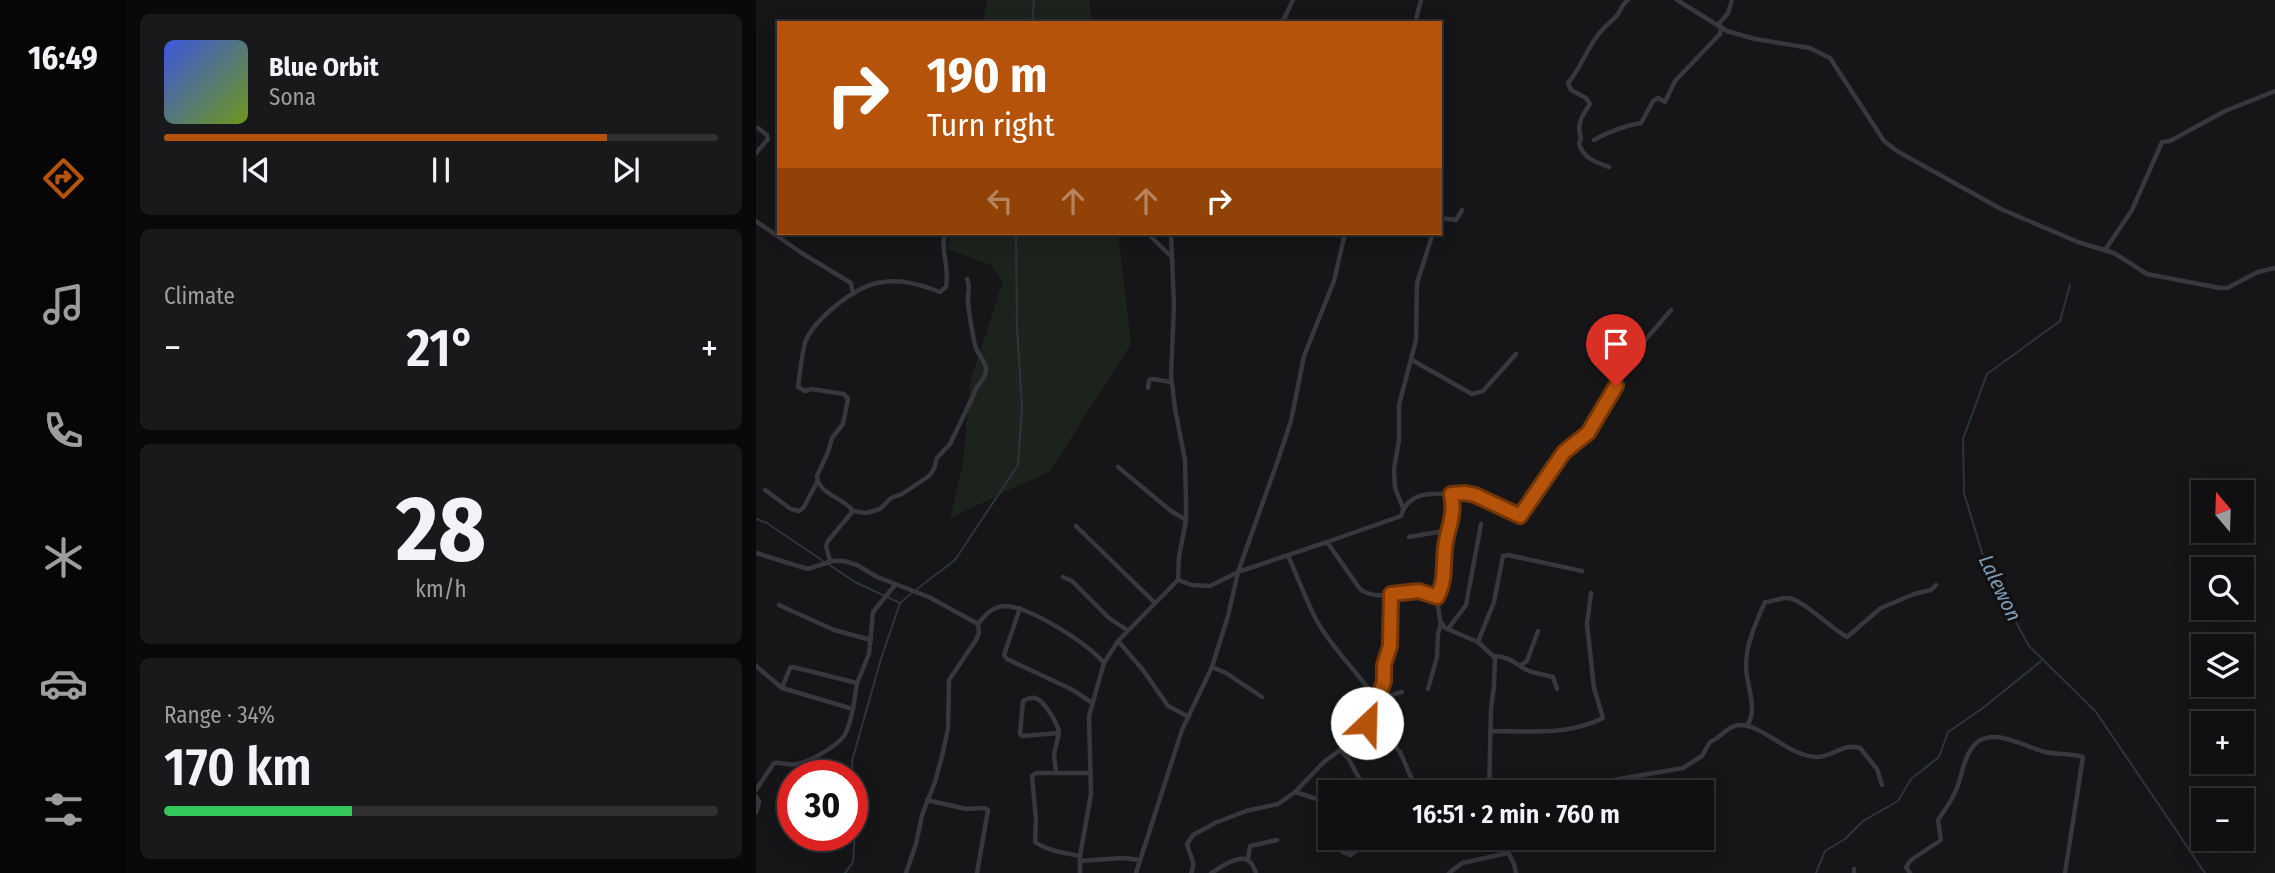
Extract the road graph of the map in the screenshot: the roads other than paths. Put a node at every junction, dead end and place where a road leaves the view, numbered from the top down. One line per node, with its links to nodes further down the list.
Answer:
1 (1293, 0): 6 (street)
2 (1421, 0): 7 (street)
3 (1628, 0): 13 (street)
4 (1676, 0): 8 (street)
5 (1732, 0): 8 (street)
6 (1283, 21)
7 (1416, 21)
8 (1720, 27): 11 (street); 22 (street)
9 (2275, 91): 22 (street)
10 (758, 128): 12 (street)
11 (1594, 140)
12 (756, 153)
13 (1609, 167)
14 (1462, 210): 15 (street)
15 (1442, 218)
16 (756, 221): 26 (street)
17 (945, 235): 26 (street)
18 (1149, 235): 23 (street)
19 (1171, 235): 23 (street)
20 (1345, 235): 48 (street)
21 (1432, 235): 29 (street)
22 (2105, 250): 24 (street)
23 (1172, 256): 30 (street)
24 (2275, 268)
25 (967, 279): 37 (street)
26 (853, 294): 33 (street)
27 (1671, 310): 35 (street)
28 (1516, 354): 29 (street)
29 (1412, 360): 36 (street)
30 (1172, 382): 31 (street); 38 (street)
31 (1148, 388)
32 (1118, 467): 38 (street)
33 (817, 482): 34 (street); 37 (street)
34 (765, 491)
35 (1451, 494): 36 (street); 41 (street)
36 (1403, 508): 43 (street)
37 (853, 511): 46 (street)
38 (1186, 520): 50 (street)
39 (1481, 524): 61 (street)
40 (1076, 527): 56 (street)
41 (1450, 530): 42 (street); 55 (street)
42 (1409, 537)
43 (1327, 542): 45 (street); 54 (street)
44 (756, 554): 46 (street)
45 (1288, 556): 48 (street); 79 (street)
46 (830, 561): 51 (street)
47 (1582, 571): 66 (street)
48 (1238, 572): 50 (street); 71 (street)
49 (1063, 577): 62 (street)
50 (1178, 580): 56 (street)
51 (895, 585): 60 (street); 64 (street)
52 (1936, 585): 84 (street)
53 (1591, 593): 85 (street)
54 (1391, 594): 55 (street); 77 (street)
55 (1437, 597): 59 (street)
56 (1155, 603): 62 (street)
57 (779, 605): 64 (street)
58 (1020, 608): 60 (street); 68 (street); 80 (street)
59 (1441, 623): 61 (street); 74 (street)
60 (978, 624): 99 (street)
61 (1448, 629): 66 (street)
62 (1127, 630): 65 (street)
63 (1538, 631): 69 (street)
64 (871, 640): 72 (street)
65 (1118, 641): 68 (street); 82 (street)
66 (1478, 642): 67 (street)
67 (1494, 656): 69 (street); 85 (street)
68 (1104, 663): 80 (street)
69 (1521, 665): 75 (street)
70 (756, 666): 73 (street)
71 (1212, 667): 78 (street); 82 (street)
72 (858, 683): 73 (street); 81 (street)
73 (782, 688): 81 (street)
74 (1427, 689)
75 (1557, 689)
76 (1402, 692): 77 (street)
77 (1380, 695): 79 (street)
78 (1262, 697)
79 (1377, 701): 83 (street)
80 (1092, 703): 89 (street)
81 (853, 709): 95 (street)
82 (1189, 717): 108 (street)
83 (1369, 719): 87 (street); 91 (street)
84 (1748, 725): 93 (street); 94 (street)
85 (1490, 731): 92 (street)
86 (1059, 733): 86 (street); 88 (street)
87 (1340, 750): 90 (street); 96 (street)
88 (1056, 772): 89 (street); 106 (street)
89 (1091, 773): 106 (street)
90 (1360, 780)
91 (1412, 780)
92 (1489, 780)
93 (1614, 780)
94 (1882, 785)
95 (756, 790)
96 (1295, 792): 98 (street); 113 (street)
97 (756, 796): 100 (street)
98 (1318, 799)
99 (927, 800): 109 (street); 110 (street)
100 (756, 812)
101 (1277, 840): 107 (street)
102 (1342, 850): 103 (street)
103 (1358, 850)
104 (1507, 850): 105 (street)
105 (1508, 853): 116 (street); 117 (street)
106 (1080, 859): 108 (street); 111 (street)
107 (1248, 859): 114 (street); 115 (street)
108 (1140, 860): 112 (street)
109 (906, 873)
110 (977, 873)
111 (1080, 873)
112 (1136, 873)
113 (1191, 873)
114 (1210, 873)
115 (1256, 873)
116 (1448, 873)
117 (1516, 873)
118 (1910, 873): 119 (street)
119 (2065, 873)

